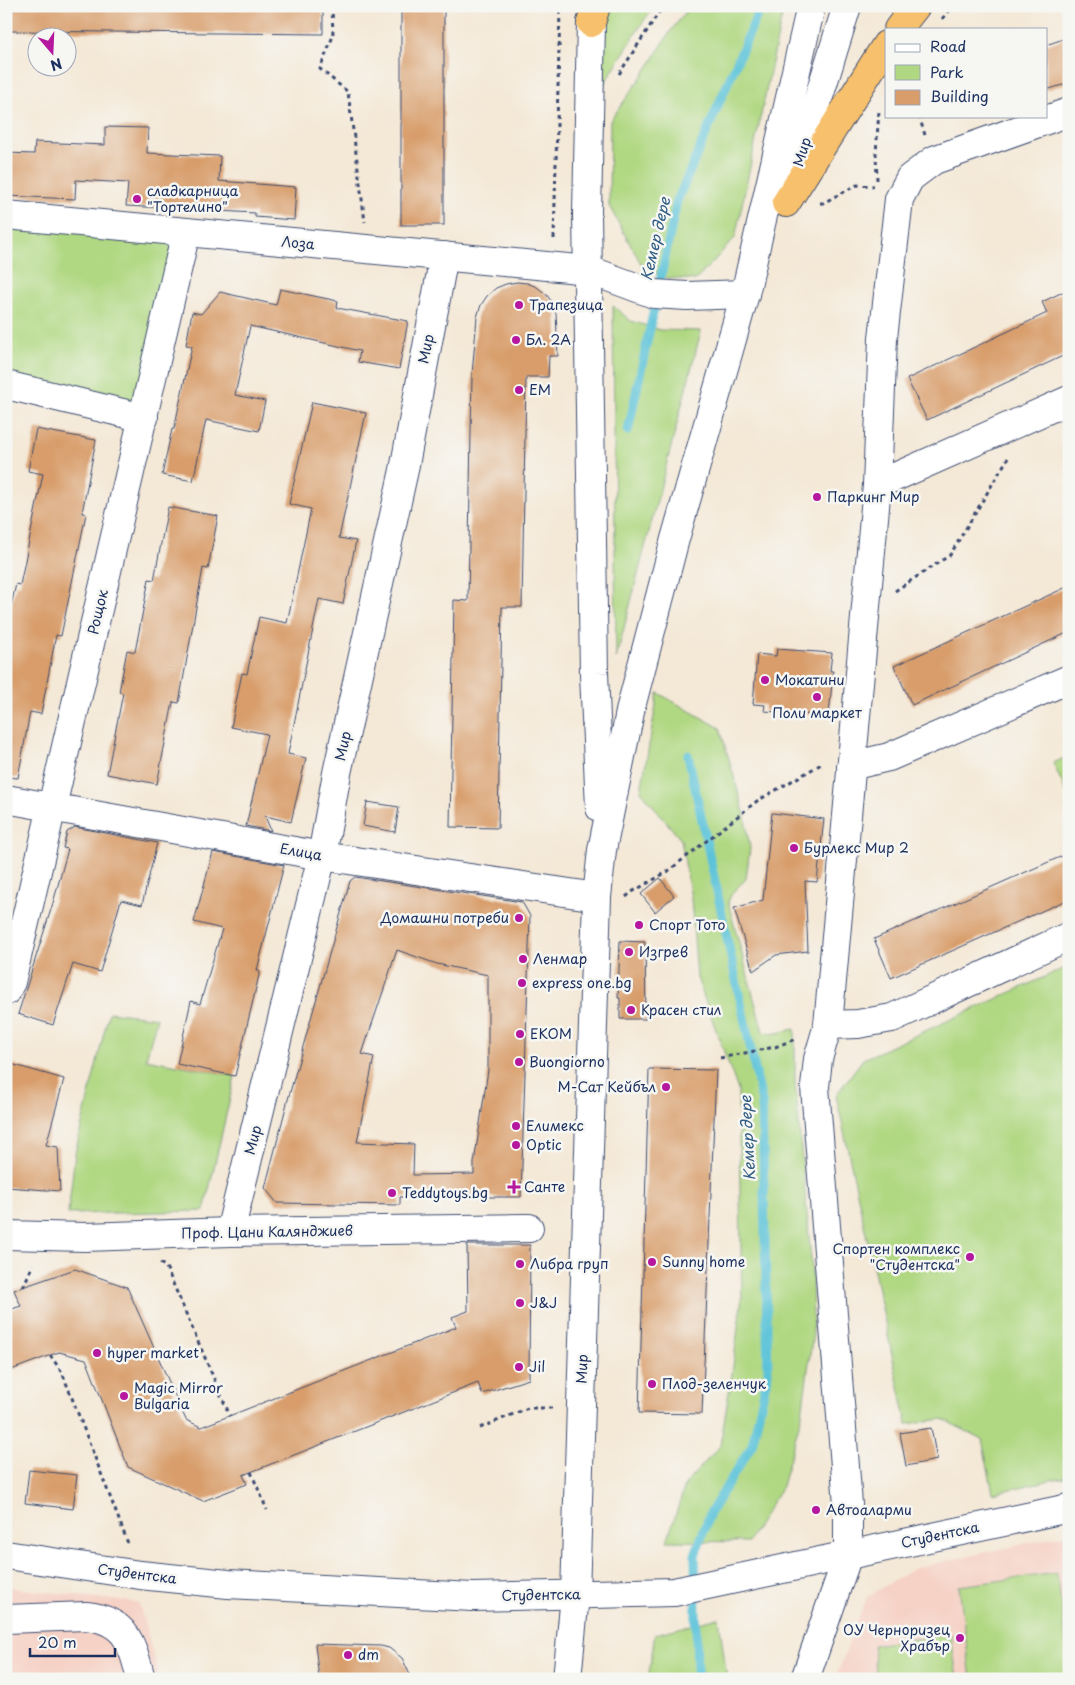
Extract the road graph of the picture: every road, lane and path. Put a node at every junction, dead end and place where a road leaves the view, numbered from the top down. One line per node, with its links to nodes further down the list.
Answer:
1 (332, 6): 15 (path)
2 (558, 6): 18 (path)
3 (663, 6): 10 (path)
4 (811, 6): 20 (street, Мир)
5 (847, 6): 13 (street, Мир)
6 (916, 6): 8 (highway)
7 (591, 12): 19 (street, Мир)
8 (899, 28)
9 (885, 47): 13 (highway)
10 (618, 76)
11 (1069, 112): 25 (street)
12 (877, 187): 13 (path)
13 (786, 203): 20 (street, Мир)
14 (6, 215): 16 (street, Лоза)
15 (365, 218)
16 (186, 232): 17 (street, Лоза); 23 (street, Рощок)
17 (444, 256): 18 (street, Лоза); 32 (street, Мир)
18 (553, 267): 19 (street, Лоза)
19 (589, 270): 20 (street, Лоза); 31 (street, Мир)
20 (745, 294): 31 (street, Мир)
21 (6, 386): 23 (street)
22 (1069, 400): 25 (street)
23 (144, 418): 30 (street, Рощок)
24 (1009, 457): 26 (path)
25 (877, 485): 26 (street)
26 (866, 610): 28 (street)
27 (1069, 678): 28 (street)
28 (851, 766): 34 (path); 37 (street)
29 (6, 799): 30 (street, Елица)
30 (52, 807): 32 (street, Елица); 36 (street, Рощок)
31 (602, 850): 33 (street, Мир)
32 (322, 856): 33 (street, Елица); 41 (street, Мир)
33 (597, 897): 34 (street, Мир)
34 (596, 925): 47 (street, Мир)
35 (1069, 936): 37 (street)
36 (6, 991)
37 (828, 1025): 54 (street)
38 (775, 1047): 39 (path)
39 (720, 1058)
40 (529, 1228): 41 (street, Проф. Цани Калянджиев)
41 (230, 1232): 42 (street, Проф. Цани Калянджиев)
42 (6, 1236)
43 (159, 1262): 48 (path)
44 (34, 1263): 45 (path)
45 (23, 1287)
46 (50, 1355): 55 (path)
47 (581, 1409): 49 (path); 56 (street, Мир)
48 (230, 1416)
49 (480, 1428)
50 (251, 1472): 52 (path)
51 (1069, 1508): 54 (street, Студентска)
52 (267, 1510)
53 (6, 1555): 55 (street, Студентска)
54 (848, 1555): 56 (street, Студентска); 60 (street)
55 (140, 1575): 56 (street, Студентска)
56 (575, 1595): 59 (street, Мир)
57 (6, 1619): 58 (street)
58 (141, 1679)
59 (567, 1679)
60 (805, 1679)

